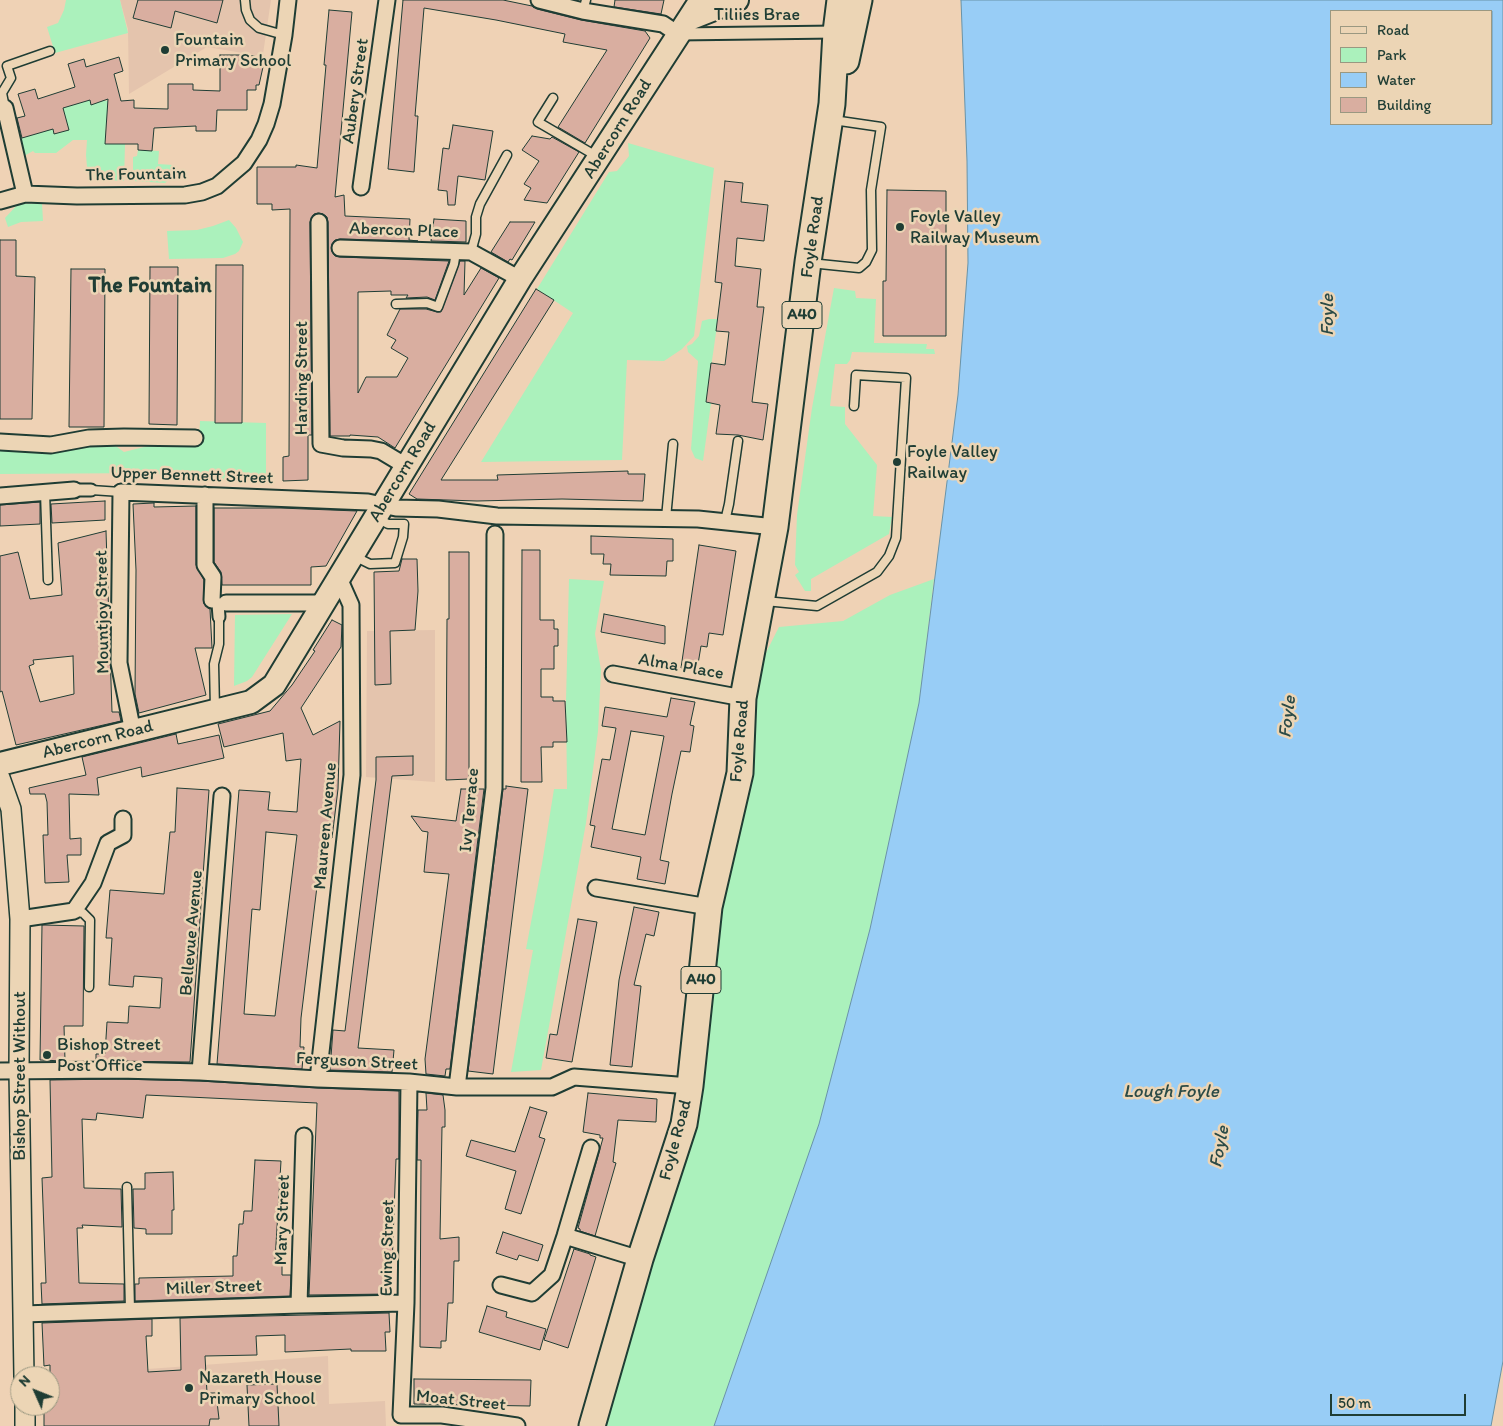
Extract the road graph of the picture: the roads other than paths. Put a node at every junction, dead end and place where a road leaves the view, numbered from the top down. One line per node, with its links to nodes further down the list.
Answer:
1 (245, 0): 12 (lane)
2 (288, 0): 12 (street, The Fountain)
3 (387, 0): 19 (street, Aubery Street)
4 (539, 0): 9 (street)
5 (701, 0): 10 (main road, Abercorn Road)
6 (737, 0): 10 (main road)
7 (840, 0): 11 (main road, Foyle Road / A40)
8 (859, 0): 16 (main road, Foyle Road / A40)
9 (584, 5): 10 (street)
10 (684, 26): 11 (street, Tiliies Brae); 18 (main road, Abercorn Road)
11 (836, 32): 16 (main road, Foyle Road / A40)
12 (284, 35): 20 (street, The Fountain)
13 (50, 52): 15 (lane)
14 (553, 98): 18 (lane)
15 (2, 109): 20 (street)
16 (831, 112): 25 (main road, Foyle Road / A40); 25 (lane)
17 (507, 155): 24 (lane)
18 (600, 158): 26 (main road, Abercorn Road)
19 (361, 187)
20 (25, 194): 21 (street, The Fountain)
21 (0, 200)
22 (319, 222): 33 (street, Harding Street)
23 (340, 248): 24 (street, Abercon Place)
24 (464, 252): 26 (street, Abercon Place); 27 (lane)
25 (808, 262): 43 (main road, Foyle Road / A40)
26 (520, 279): 33 (main road, Abercorn Road)
27 (396, 304)
28 (854, 406): 48 (lane)
29 (195, 438): 31 (street)
30 (738, 441): 42 (lane)
31 (0, 442)
32 (673, 444): 41 (lane)
33 (406, 466): 40 (main road, Abercorn Road)
34 (74, 490): 35 (street, Upper Bennett Street); 36 (street, Upper Bennett Street)
35 (91, 490): 37 (lane, Upper Bennett Street)
36 (45, 492): 39 (street, Upper Bennett Street); 47 (lane)
37 (122, 492): 38 (street, Upper Bennett Street); 55 (street, Mountjoy Street)
38 (205, 495): 40 (street, Upper Bennett Street); 49 (street)
39 (0, 496)
40 (379, 512): 41 (street, Upper Bennett Street); 45 (main road, Abercorn Road); 45 (lane)
41 (666, 518): 42 (street, Upper Bennett Street)
42 (724, 521): 43 (street, Upper Bennett Street)
43 (775, 527): 48 (main road, Foyle Road / A40)
44 (495, 534): 70 (street, Ivy Terrace)
45 (352, 555): 46 (main road, Abercorn Road)
46 (339, 578): 50 (main road, Abercorn Road); 68 (street, Maureen Avenue)
47 (48, 580)
48 (761, 601): 53 (main road, Foyle Road / A40)
49 (219, 602): 50 (street); 51 (street)
50 (324, 603): 54 (main road, Abercorn Road)
51 (219, 617): 54 (lane)
52 (613, 674): 53 (street, Alma Place)
53 (743, 698): 61 (main road, Foyle Road / A40)
54 (215, 712): 55 (main road, Abercorn Road)
55 (133, 732): 56 (main road, Abercorn Road)
56 (0, 764)
57 (0, 778): 63 (street, Bishop Street Without)
58 (222, 796): 67 (street, Bellevue Avenue)
59 (123, 819): 62 (street)
60 (596, 888): 61 (street)
61 (709, 907): 71 (main road, Foyle Road / A40)
62 (74, 911): 63 (street); 64 (lane)
63 (20, 918): 65 (street, Bishop Street Without)
64 (89, 987)
65 (19, 1071): 66 (street, Ferguson Street); 67 (street, Ferguson Street); 81 (street, Bishop Street Without)
66 (0, 1072)
67 (200, 1072): 68 (street, Ferguson Street)
68 (318, 1079): 69 (street, Ferguson Street)
69 (409, 1082): 70 (street, Ferguson Street); 78 (street, Ewing Street)
70 (457, 1086): 71 (street, Ferguson Street)
71 (690, 1086): 76 (main road, Foyle Road / A40)
72 (304, 1136): 79 (street, Mary Street)
73 (591, 1148): 75 (street)
74 (127, 1187): 80 (lane)
75 (565, 1236): 76 (street); 77 (street)
76 (640, 1259): 85 (main road, Foyle Road / A40)
77 (501, 1285)
78 (406, 1303): 79 (street, Miller Street); 83 (street, Ewing Street)
79 (299, 1304): 80 (street, Miller Street)
80 (130, 1310): 81 (street, Miller Street)
81 (23, 1314): 82 (street, Bishop Street Without)
82 (24, 1366)
83 (401, 1414): 84 (street, Moat Street)
84 (517, 1426)
85 (592, 1426)

